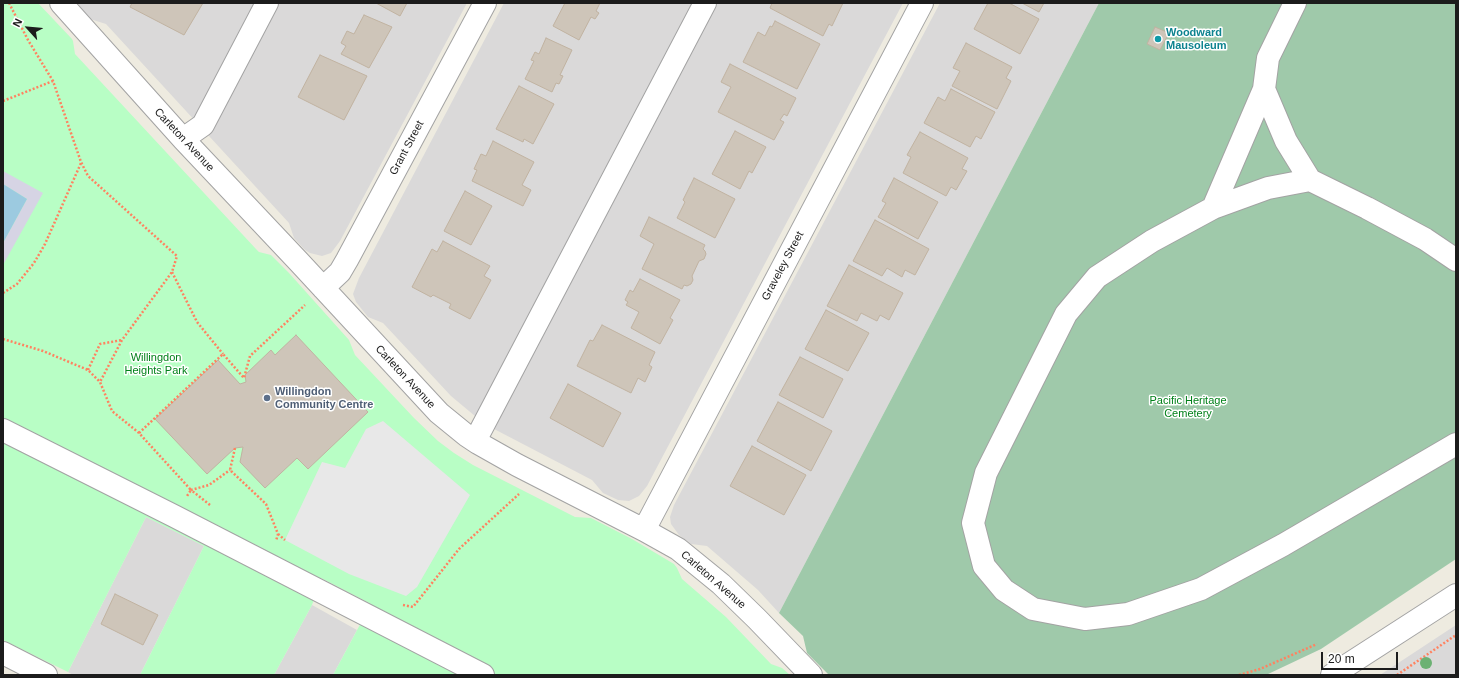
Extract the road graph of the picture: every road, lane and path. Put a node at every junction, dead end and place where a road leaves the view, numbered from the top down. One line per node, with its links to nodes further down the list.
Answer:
1 (9, 3): 8 (path)
2 (61, 3): 11 (street, Carleton Avenue)
3 (267, 3): 11 (street)
4 (485, 3): 17 (street, Grant Street)
5 (705, 3): 26 (street)
6 (922, 3): 34 (street, Graveley Street)
7 (1295, 3): 9 (street)
8 (53, 81): 10 (path); 12 (path)
9 (1264, 89): 13 (street); 14 (street)
10 (3, 101)
11 (182, 139): 17 (street, Carleton Avenue)
12 (82, 162): 16 (path); 18 (path)
13 (1310, 180): 14 (street); 15 (street)
14 (1213, 208): 27 (street)
15 (1456, 260)
16 (172, 272): 20 (path); 21 (path)
17 (323, 288): 21 (path); 26 (street, Carleton Avenue)
18 (3, 293)
19 (3, 339): 22 (path)
20 (122, 340): 22 (path); 23 (path)
21 (223, 354): 25 (path)
22 (88, 370): 23 (path)
23 (100, 382): 25 (path)
24 (3, 430): 33 (street)
25 (139, 433): 30 (path)
26 (475, 441): 34 (street, Carleton Avenue)
27 (1456, 444)
28 (235, 448): 29 (path)
29 (230, 470): 30 (path); 35 (path)
30 (191, 490): 32 (path); 33 (path)
31 (519, 494): 39 (path)
32 (215, 509)
33 (174, 516): 44 (street)
34 (644, 530): 45 (street, Carleton Avenue)
35 (278, 534): 36 (path); 37 (path)
36 (285, 540)
37 (270, 541)
38 (1456, 595): 47 (street)
39 (400, 604)
40 (1456, 635): 48 (path)
41 (1317, 644): 46 (path)
42 (3, 653): 43 (street)
43 (46, 675)
44 (483, 675)
45 (811, 675)
46 (1239, 675)
47 (1332, 675)
48 (1396, 675)

